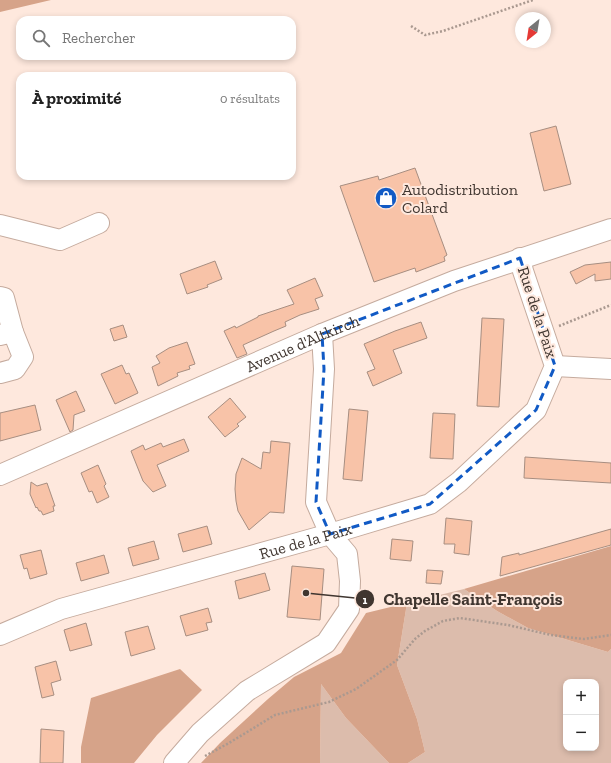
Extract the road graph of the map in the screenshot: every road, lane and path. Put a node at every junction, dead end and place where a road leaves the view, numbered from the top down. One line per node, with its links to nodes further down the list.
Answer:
1 (533, 0): 2 (path)
2 (411, 26)
3 (99, 223): 4 (street)
4 (0, 225)
5 (611, 229): 6 (street, Avenue d'Altkirch)
6 (520, 258): 9 (street, Rue de la Paix); 11 (street, Avenue d'Altkirch)
7 (0, 297): 10 (street)
8 (611, 305): 9 (path)
9 (543, 332): 12 (street, Rue de la Paix)
10 (6, 334): 14 (street)
11 (322, 334): 15 (street, Avenue d'Altkirch); 16 (street)
12 (555, 366): 13 (street, Rue de la Paix); 16 (street, Rue de la Paix)
13 (611, 369)
14 (0, 373)
15 (0, 475)
16 (330, 534): 17 (street, Rue de la Paix); 20 (street)
17 (0, 635)
18 (611, 635): 19 (path)
19 (204, 756)
20 (174, 763)

